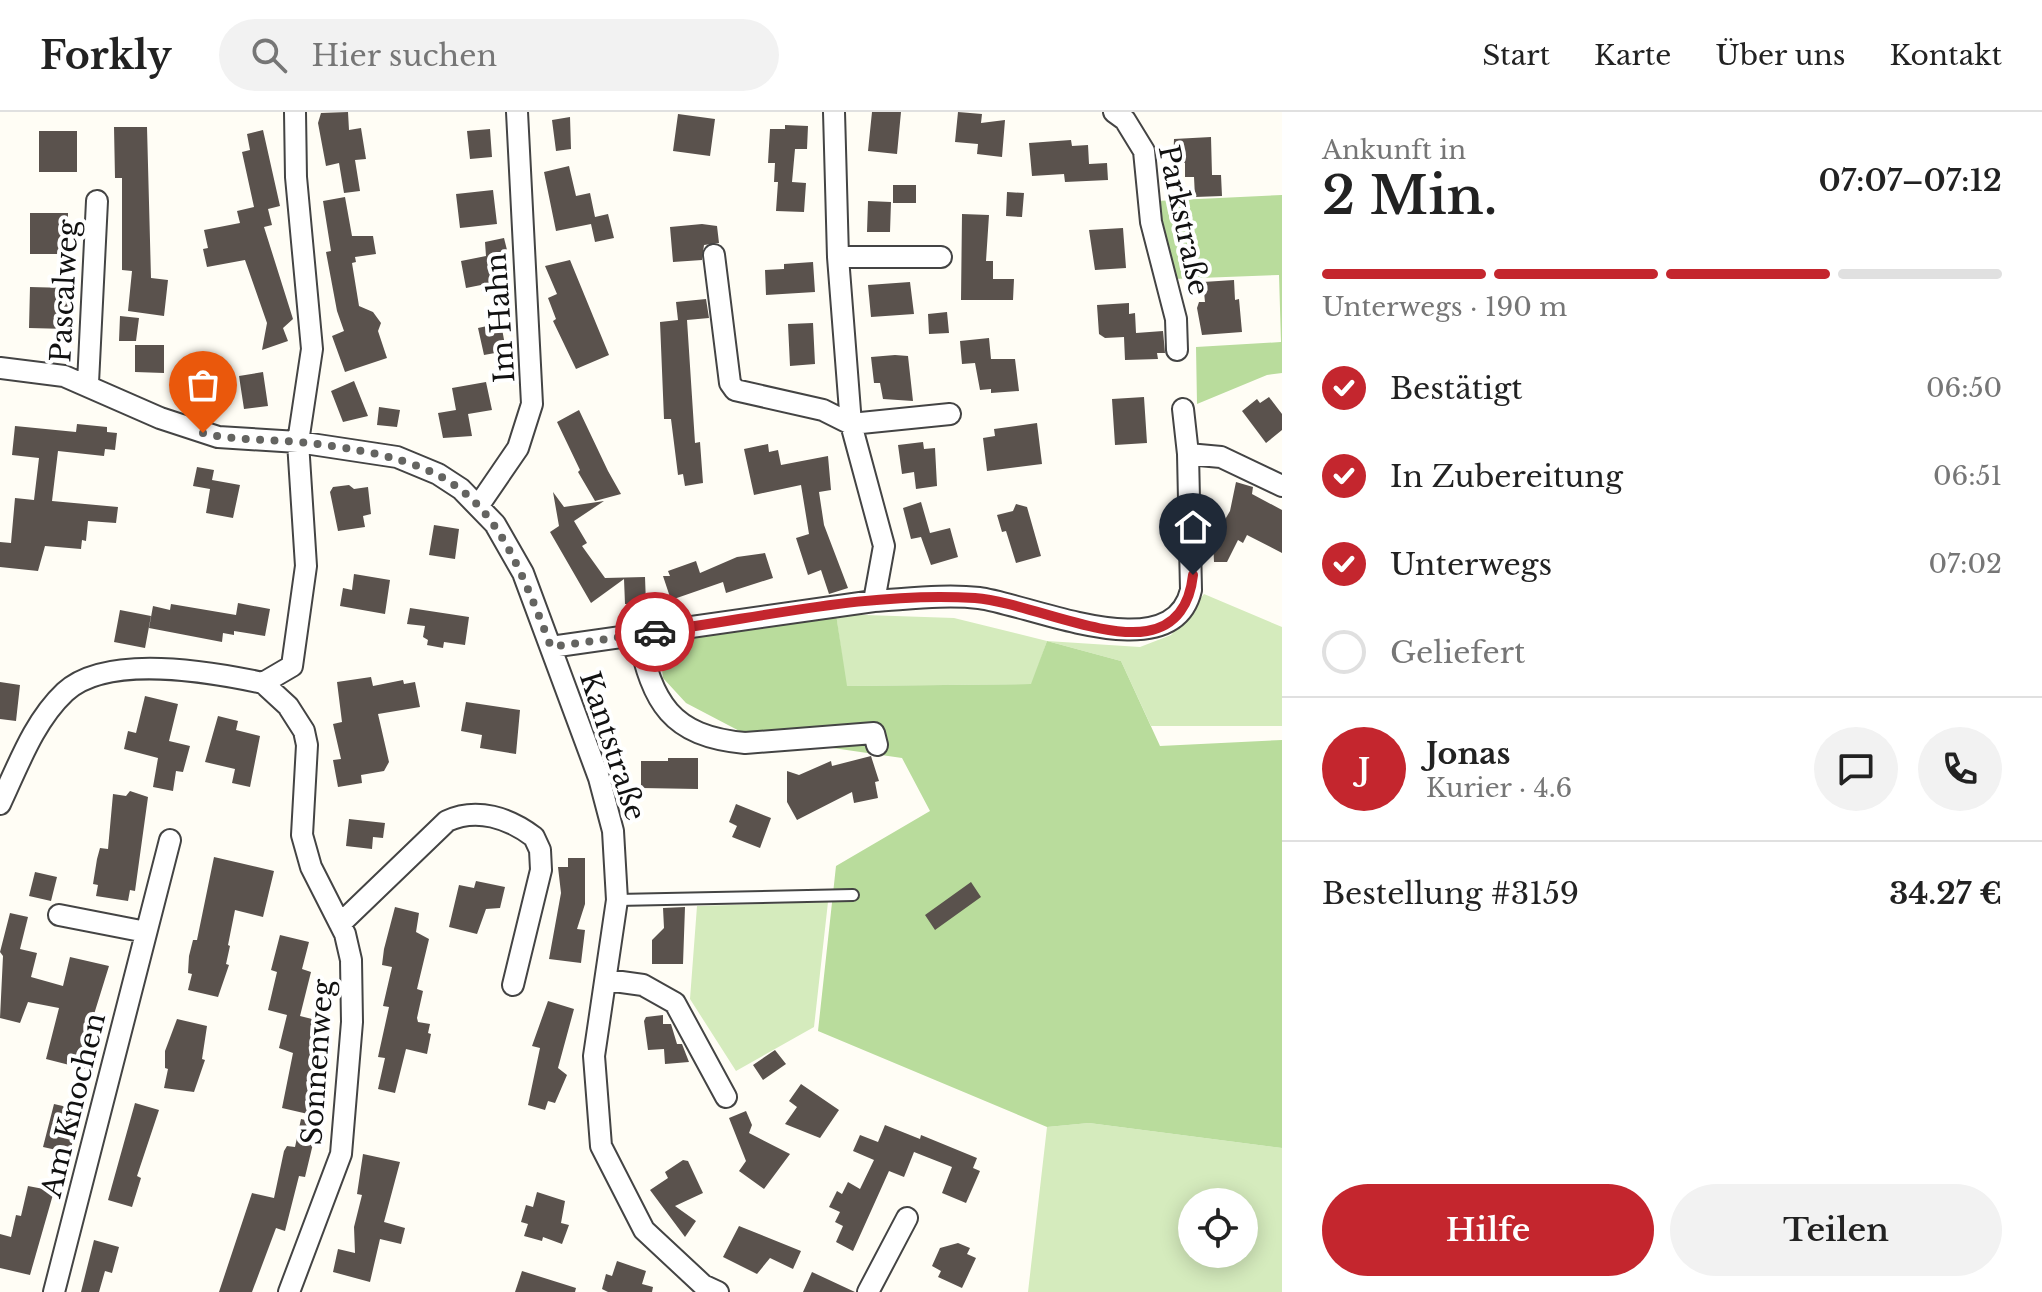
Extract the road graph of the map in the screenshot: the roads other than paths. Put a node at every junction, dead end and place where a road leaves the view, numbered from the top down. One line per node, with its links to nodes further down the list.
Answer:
1 (295, 112): 15 (street)
2 (517, 112): 18 (street, Im Hahn)
3 (834, 112): 7 (street)
4 (1114, 112): 9 (street, Parkstraße)
5 (97, 201): 11 (street, Pascalweg)
6 (714, 255): 14 (street)
7 (838, 257): 8 (street); 14 (street)
8 (941, 257)
9 (1177, 350)
10 (0, 368): 11 (street, Kantstraße)
11 (88, 383): 15 (street, Kantstraße)
12 (1183, 409): 16 (street)
13 (950, 414): 14 (street)
14 (851, 424): 19 (street)
15 (298, 442): 18 (street, Kantstraße); 22 (street)
16 (1188, 454): 17 (street); 19 (street)
17 (1282, 486)
18 (479, 505): 21 (street, Kantstraße)
19 (874, 601): 20 (street)
20 (638, 635): 21 (street); 23 (street)
21 (551, 647): 27 (street, Kantstraße)
22 (263, 683): 24 (street); 29 (street, Sonnenweg)
23 (877, 745)
24 (0, 804)
25 (170, 840): 30 (street, Am Knochen)
26 (853, 895): 27 (lane)
27 (617, 900): 31 (street, Kantstraße)
28 (59, 915): 30 (street)
29 (340, 924): 32 (street); 37 (street, Sonnenweg)
30 (146, 932): 36 (street, Am Knochen)
31 (607, 980): 33 (street); 35 (street, Kantstraße)
32 (513, 985)
33 (726, 1097)
34 (907, 1218): 38 (street)
35 (706, 1290)
36 (54, 1292)
37 (289, 1292)
38 (868, 1292)

